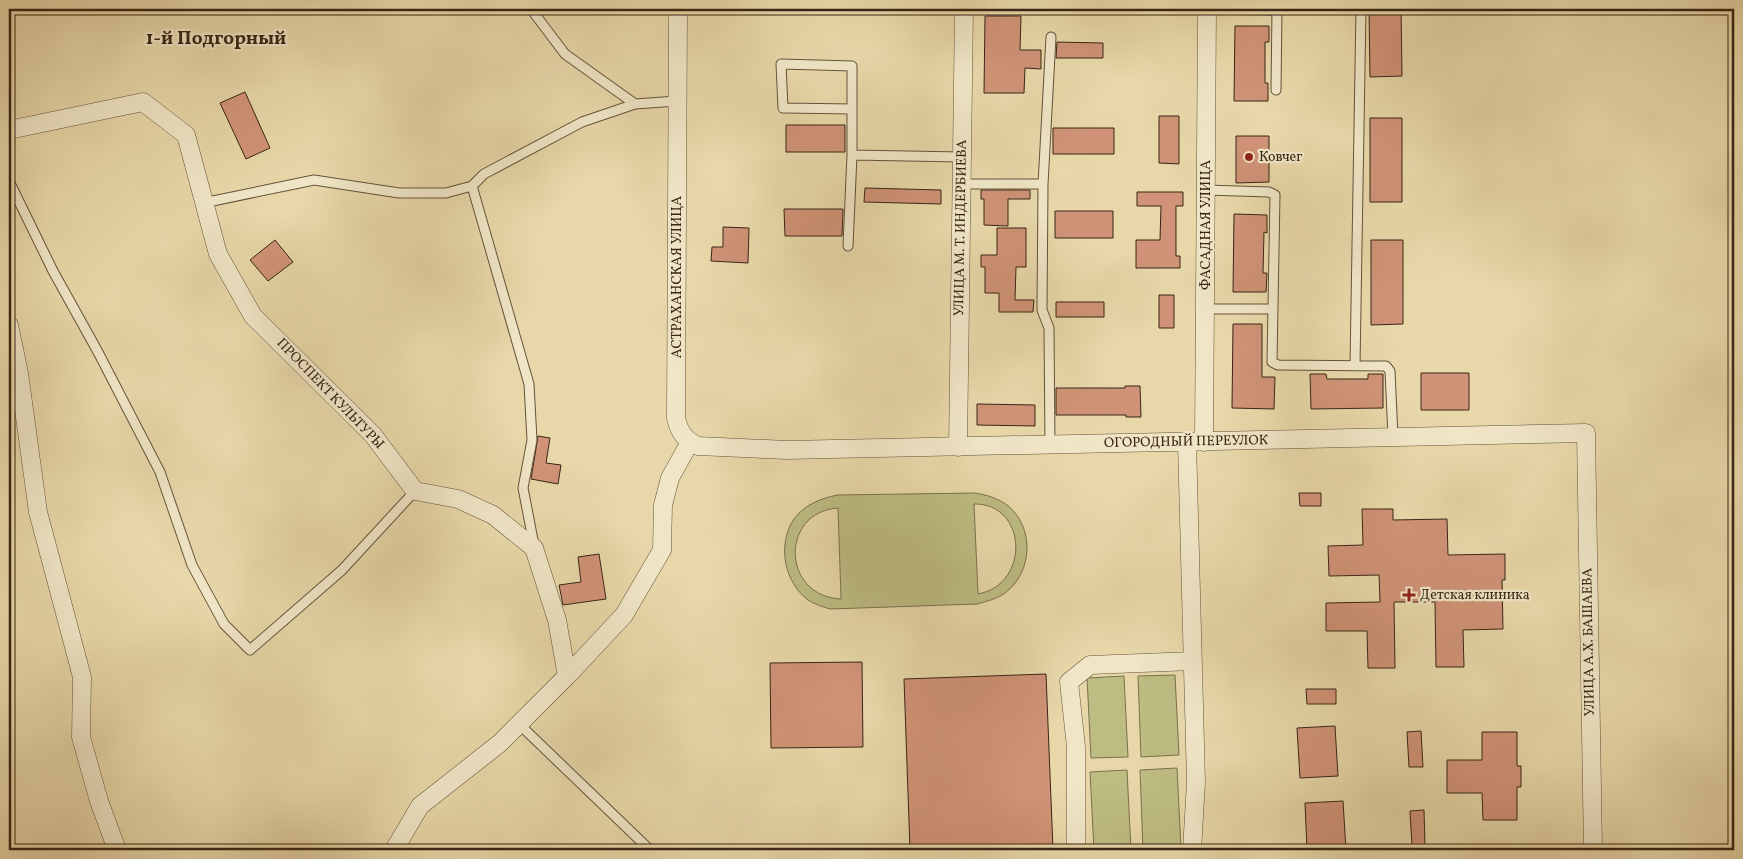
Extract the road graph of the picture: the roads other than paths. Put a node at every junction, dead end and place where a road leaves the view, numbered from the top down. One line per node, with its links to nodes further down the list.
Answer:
1 (531, 9): 10 (lane)
2 (678, 9): 9 (street, АСТРАХАНСКАЯ УЛИЦА)
3 (964, 9): 14 (street, УЛИЦА М. Т. ИНДЕРБИЕВА)
4 (1207, 9): 6 (lane); 19 (street, ФАСАДНАЯ УЛИЦА)
5 (1360, 9): 25 (lane)
6 (1277, 10): 8 (lane)
7 (1051, 37): 17 (lane)
8 (1276, 90)
9 (677, 101): 10 (lane); 28 (street, АСТРАХАНСКАЯ УЛИЦА)
10 (635, 104): 18 (lane)
11 (852, 109): 11 (lane); 13 (lane)
12 (9, 130): 20 (street, ПРОСПЕКТ КУЛЬТУРЫ)
13 (852, 155): 14 (lane); 21 (lane)
14 (962, 157): 16 (street, УЛИЦА М. Т. ИНДЕРБИЕВА)
15 (9, 181): 33 (lane)
16 (962, 184): 17 (lane); 32 (street, УЛИЦА М. Т. ИНДЕРБИЕВА)
17 (1043, 184): 31 (lane)
18 (472, 186): 20 (lane); 34 (lane)
19 (1206, 190): 22 (street, ФАСАДНАЯ УЛИЦА); 23 (lane)
20 (203, 203): 33 (street, ПРОСПЕКТ КУЛЬТУРЫ)
21 (848, 246)
22 (1205, 309): 23 (lane); 30 (street, ФАСАДНАЯ УЛИЦА)
23 (1272, 309): 25 (lane)
24 (9, 325): 38 (street)
25 (1354, 365): 27 (lane)
26 (1586, 433): 27 (street, ОГОРОДНЫЙ ПЕРЕУЛОК); 43 (street, УЛИЦА А.Х. БАШАЕВА)
27 (1393, 438): 30 (street, ОГОРОДНЫЙ ПЕРЕУЛОК)
28 (690, 442): 32 (street, ОГОРОДНЫЙ ПЕРЕУЛОК); 36 (street)
29 (1187, 442): 30 (street, ОГОРОДНЫЙ ПЕРЕУЛОК); 31 (street, ОГОРОДНЫЙ ПЕРЕУЛОК); 35 (street)
30 (1204, 442)
31 (1050, 446): 32 (street, ОГОРОДНЫЙ ПЕРЕУЛОК)
32 (958, 447)
33 (415, 491): 34 (street)
34 (534, 548): 36 (street)
35 (1193, 661): 41 (street); 42 (street)
36 (567, 676): 37 (street)
37 (519, 724): 39 (street); 40 (lane)
38 (118, 850)
39 (394, 850)
40 (650, 850)
41 (1076, 850)
42 (1192, 850)
43 (1593, 850)

